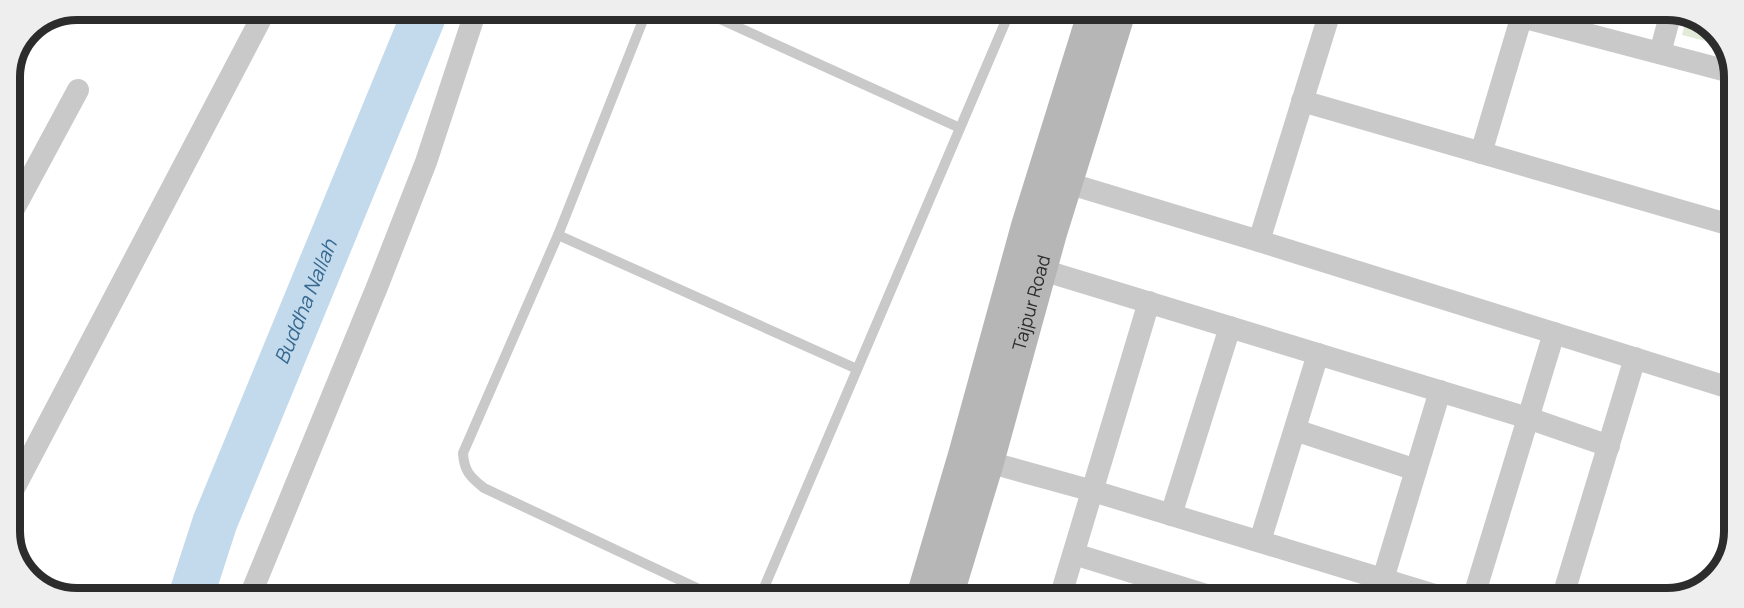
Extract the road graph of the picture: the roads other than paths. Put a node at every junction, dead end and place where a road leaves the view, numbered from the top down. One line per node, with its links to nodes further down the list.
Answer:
1 (260, 20): 37 (street)
2 (473, 20): 43 (street)
3 (643, 20): 21 (lane)
4 (722, 20): 16 (lane)
5 (1006, 20): 16 (lane)
6 (1092, 20): 18 (main road, Tajpur Road)
7 (1117, 20): 18 (main road, Tajpur Road)
8 (1327, 20): 15 (street)
9 (1521, 20): 17 (street)
10 (1540, 20): 12 (street)
11 (1669, 20): 12 (street)
12 (1660, 53): 13 (street)
13 (1724, 70)
14 (78, 90): 19 (street)
15 (1302, 101): 17 (street); 22 (street)
16 (960, 128): 29 (lane)
17 (1481, 153): 20 (street)
18 (1055, 180): 22 (street); 23 (main road, Tajpur Road)
19 (20, 198)
20 (1724, 222)
21 (558, 235): 29 (lane); 44 (lane)
22 (1259, 241): 26 (street)
23 (1030, 266): 24 (street); 35 (main road, Tajpur Road); 46 (main road, Tajpur Road)
24 (1149, 302): 25 (street); 38 (street)
25 (1230, 327): 27 (street); 39 (street)
26 (1554, 333): 28 (street); 32 (street)
27 (1318, 354): 31 (street); 33 (street)
28 (1635, 358): 30 (street); 34 (street)
29 (857, 369): 45 (lane)
30 (1724, 386)
31 (1440, 391): 32 (street); 36 (street)
32 (1528, 418): 34 (street); 51 (street)
33 (1295, 430): 36 (street); 40 (street)
34 (1609, 446): 52 (street)
35 (988, 462): 38 (street); 47 (main road, Tajpur Road)
36 (1416, 470): 42 (street)
37 (20, 477)
38 (1093, 491): 39 (street); 41 (street)
39 (1171, 515): 40 (street)
40 (1260, 542): 42 (street)
41 (1074, 554): 48 (street); 49 (street)
42 (1383, 579): 50 (street)
43 (253, 588)
44 (697, 588)
45 (764, 588)
46 (925, 588)
47 (950, 588)
48 (1063, 588)
49 (1150, 588)
50 (1414, 588)
51 (1476, 588)
52 (1565, 588)

